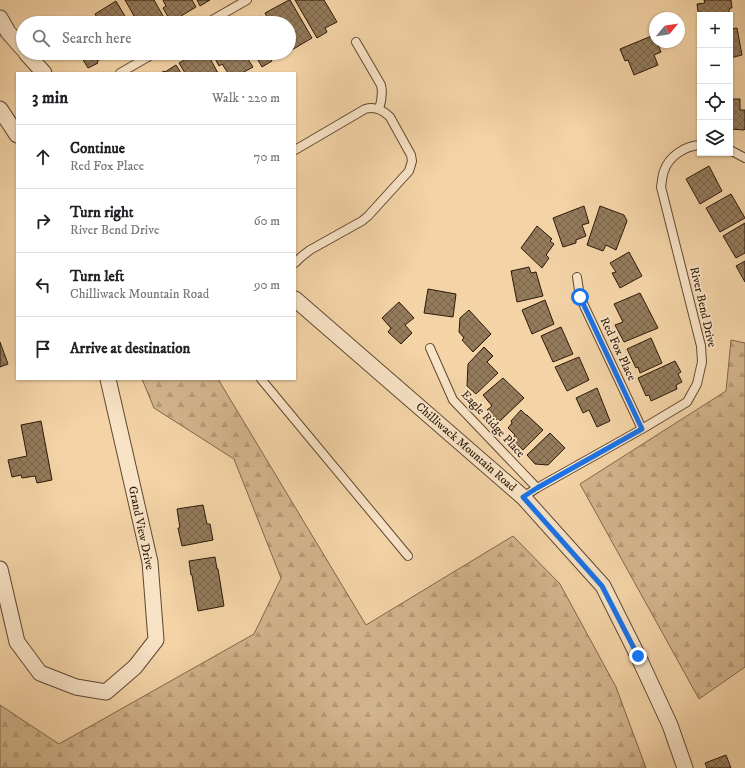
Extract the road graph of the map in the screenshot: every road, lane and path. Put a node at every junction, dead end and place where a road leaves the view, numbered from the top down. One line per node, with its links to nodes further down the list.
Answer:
1 (247, 0): 2 (lane)
2 (219, 16)
3 (0, 19): 4 (street)
4 (16, 41)
5 (356, 42): 11 (lane)
6 (32, 60): 8 (street)
7 (143, 60): 9 (lane)
8 (43, 72)
9 (122, 72)
10 (0, 109): 12 (street)
11 (379, 109): 14 (lane); 17 (lane)
12 (16, 133)
13 (697, 144): 23 (lane, River Bend Drive)
14 (296, 149)
15 (733, 152): 16 (lane)
16 (745, 158)
17 (296, 262)
18 (577, 277): 23 (lane, Red Fox Place)
19 (296, 300): 25 (street, Chilliwack Mountain Road)
20 (430, 348): 24 (lane, Eagle Ridge Place)
21 (108, 380): 27 (street, Grand View Drive)
22 (262, 380): 26 (lane)
23 (642, 429): 24 (lane, River Bend Drive)
24 (537, 488): 25 (lane, River Bend Drive)
25 (523, 497): 28 (street, Chilliwack Mountain Road)
26 (408, 556)
27 (0, 569)
28 (685, 768)

